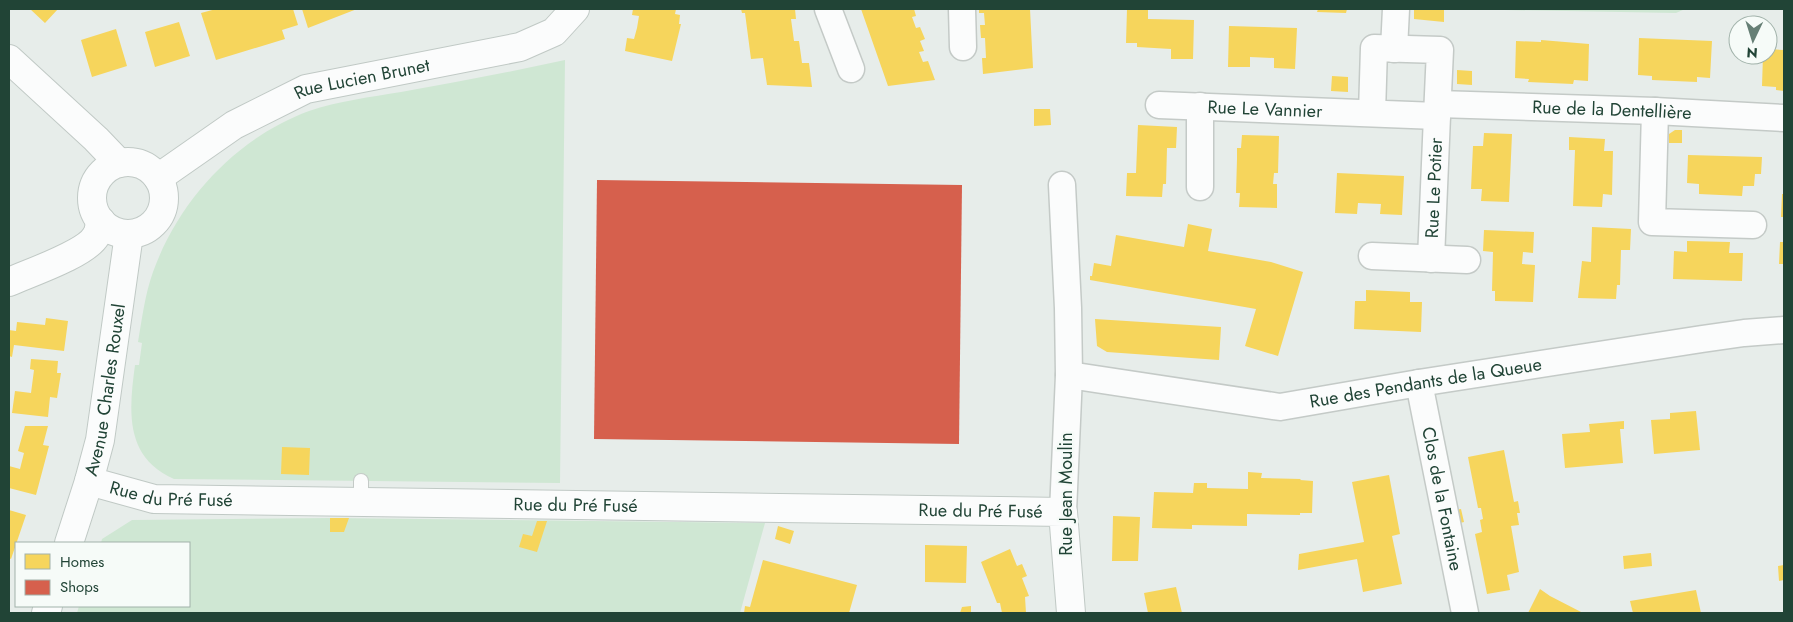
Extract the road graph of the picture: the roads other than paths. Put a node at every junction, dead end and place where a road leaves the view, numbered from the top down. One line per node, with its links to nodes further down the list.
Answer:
1 (575, 9): 16 (street, Rue Lucien Brunet)
2 (828, 9): 8 (street)
3 (962, 9): 5 (street)
4 (1396, 9): 6 (street)
5 (963, 47)
6 (1394, 49): 11 (street, Rue Le Potier); 13 (street)
7 (9, 59): 15 (street)
8 (851, 69)
9 (1159, 105): 10 (street, Rue Le Vannier)
10 (1200, 106): 13 (street, Rue Le Vannier); 18 (street)
11 (1438, 110): 12 (street, Rue de la Dentellière); 13 (street, Rue Le Vannier); 23 (street, Rue Le Potier)
12 (1655, 111): 14 (street, Rue de la Dentellière); 20 (street)
13 (1372, 113)
14 (1784, 118)
15 (119, 163): 16 (street); 19 (street)
16 (158, 178): 21 (street)
17 (1062, 186): 27 (street, Rue Jean Moulin)
18 (1200, 187)
19 (100, 221): 21 (street); 25 (street)
20 (1753, 225)
21 (129, 234): 29 (street, Avenue Charles Rouxel)
22 (1372, 256): 23 (street, Rue Le Potier)
23 (1431, 259): 24 (street, Rue Le Potier)
24 (1467, 260)
25 (9, 282)
26 (1784, 330): 28 (street, Rue des Pendants de la Queue)
27 (1069, 375): 28 (street, Rue des Pendants de la Queue); 30 (street, Rue Jean Moulin)
28 (1419, 383): 33 (street, Clos de la Fontaine)
29 (89, 481): 30 (street, Rue du Pré Fusé); 31 (street, Avenue Charles Rouxel)
30 (1064, 512): 32 (street, Rue Jean Moulin)
31 (69, 542)
32 (1071, 613)
33 (1465, 613)

